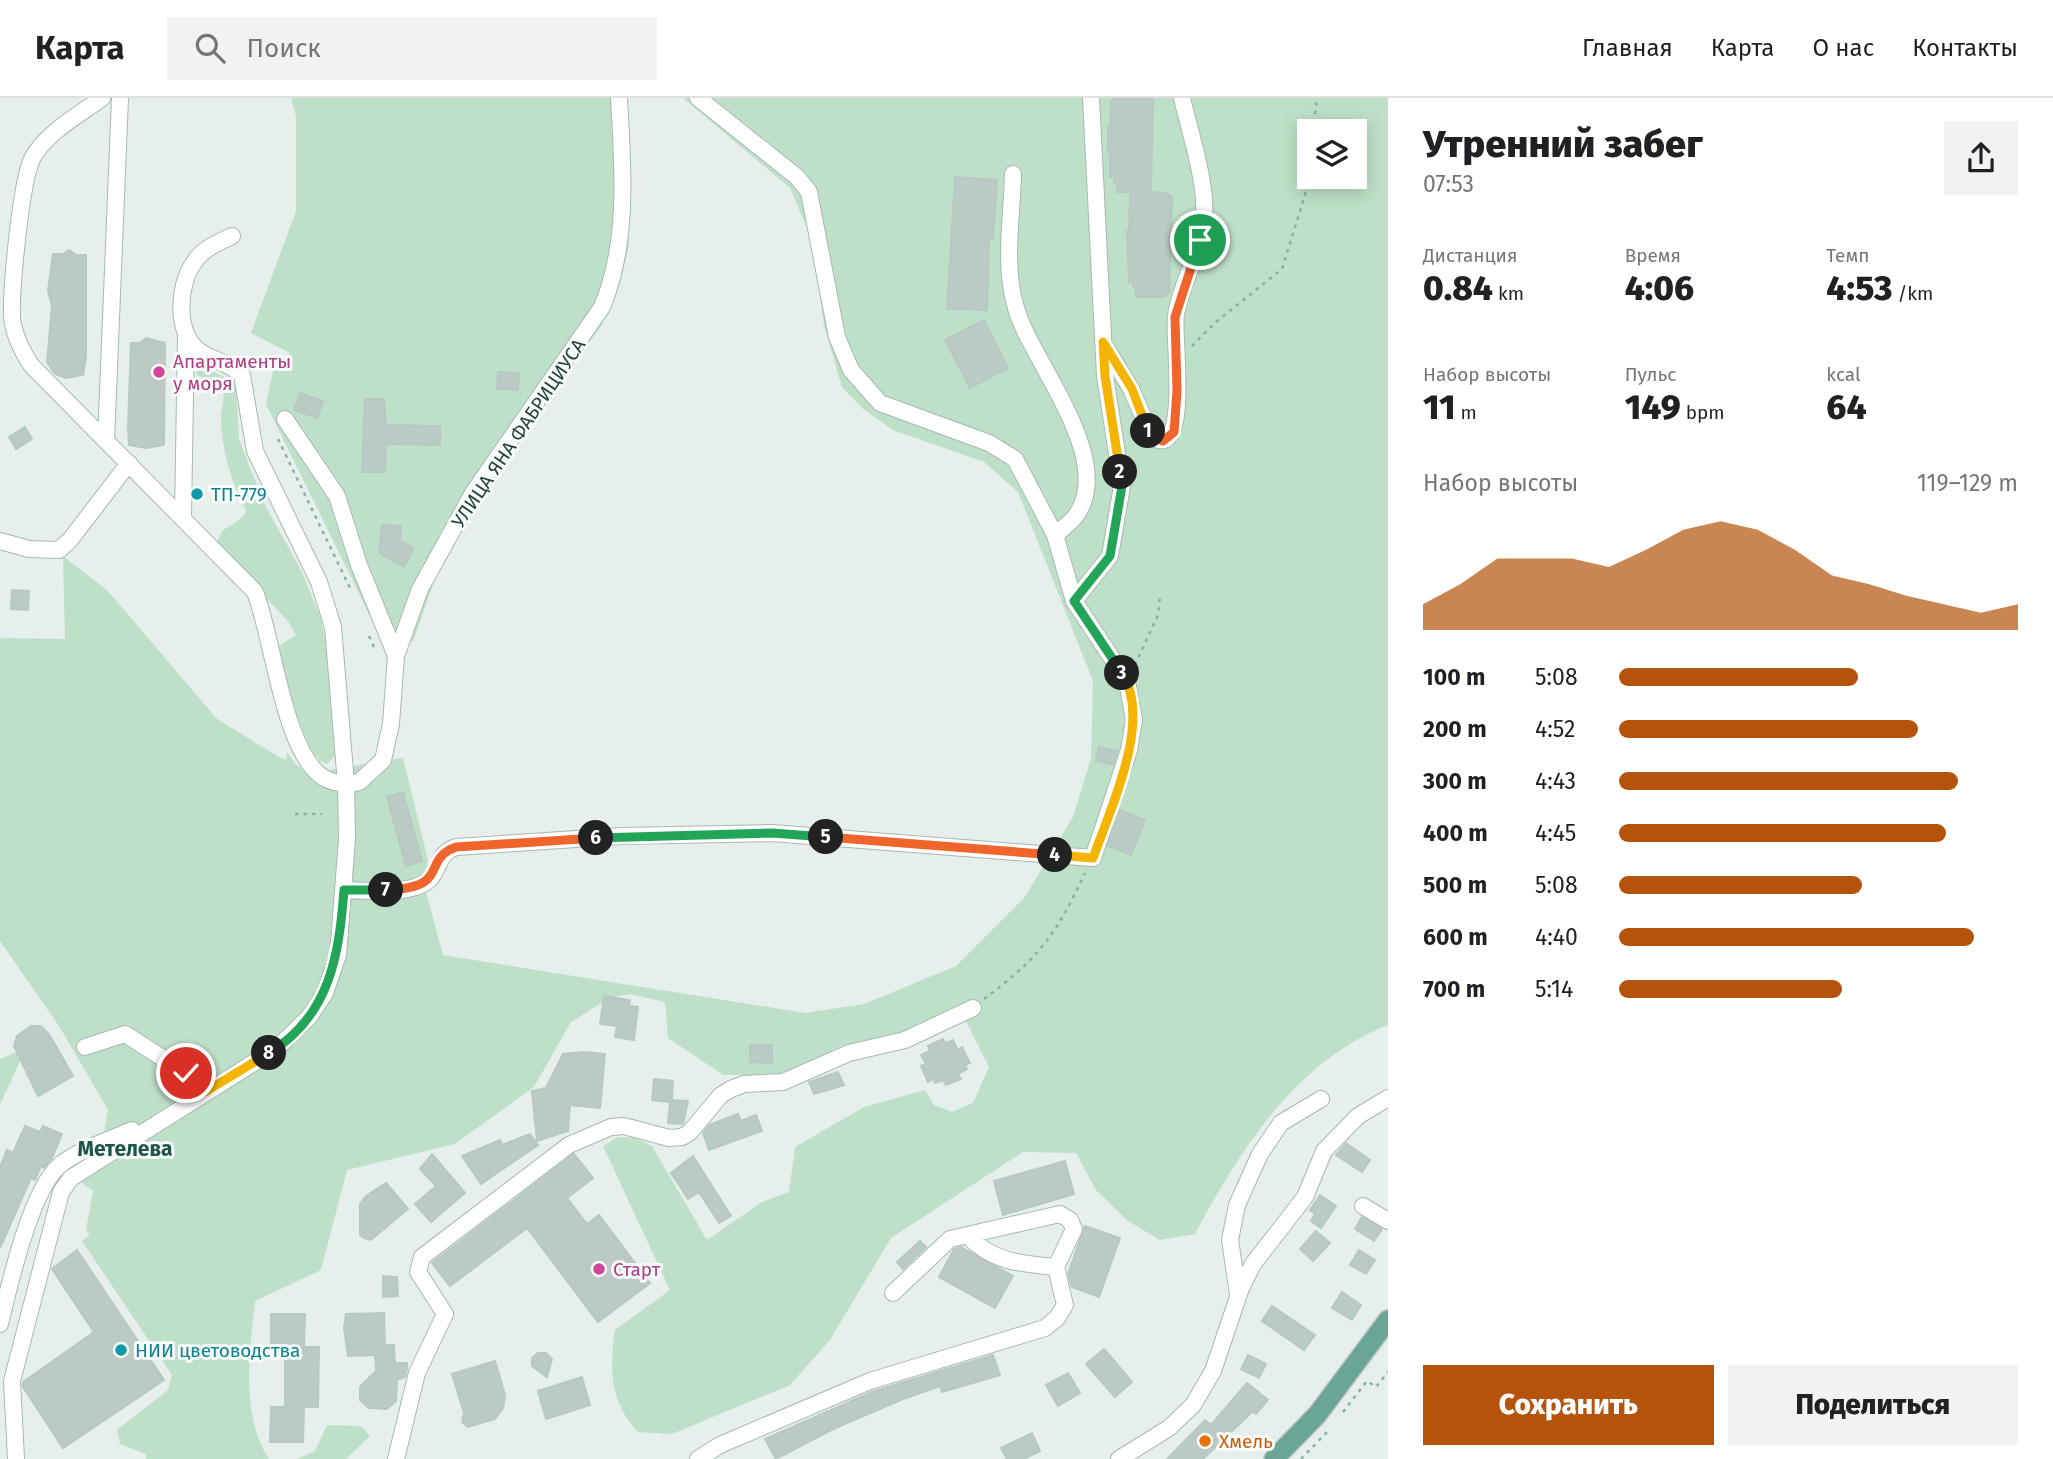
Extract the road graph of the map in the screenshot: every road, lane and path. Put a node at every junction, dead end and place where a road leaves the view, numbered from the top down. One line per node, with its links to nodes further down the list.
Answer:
1 (102, 98): 12 (street)
2 (120, 98): 18 (street)
3 (619, 98): 28 (street, УЛИЦА ЯНА ФАБРИЦИУСА)
4 (698, 98): 21 (street)
5 (1091, 98): 14 (street)
6 (1182, 98): 15 (street)
7 (1317, 98): 8 (path)
8 (1314, 119)
9 (1013, 174): 21 (street)
10 (1306, 189): 15 (path)
11 (232, 236): 13 (street)
12 (8, 250): 18 (street)
13 (186, 332): 20 (street); 30 (street)
14 (1103, 342): 15 (street); 25 (street)
15 (1176, 362)
16 (285, 419): 28 (street)
17 (278, 438): 23 (path)
18 (106, 441): 19 (street)
19 (129, 463): 20 (street); 22 (street)
20 (183, 517): 30 (street)
21 (1055, 535): 25 (street)
22 (0, 541)
23 (351, 589)
24 (1160, 596): 29 (path)
25 (1074, 601): 29 (street)
26 (371, 640): 27 (path)
27 (372, 648)
28 (396, 656): 30 (street, УЛИЦА ЯНА ФАБРИЦИУСА)
29 (1127, 681): 33 (street)
30 (346, 784): 34 (street)
31 (295, 814): 32 (path)
32 (322, 814)
33 (1093, 858): 34 (street); 35 (path)
34 (344, 890): 37 (street)
35 (973, 1007): 56 (street)
36 (85, 1047): 37 (street)
37 (205, 1092): 40 (street)
38 (1388, 1098): 46 (street)
39 (1321, 1099): 46 (street)
40 (182, 1107): 48 (street); 50 (street)
41 (1363, 1206): 42 (street)
42 (1388, 1221)
43 (968, 1235): 44 (street); 44 (street); 45 (street)
44 (1056, 1267): 57 (street)
45 (893, 1293)
46 (1238, 1294): 58 (street)
47 (1388, 1320): 59 (main road)
48 (0, 1324)
49 (1388, 1372): 51 (path)
50 (5, 1393): 54 (street)
51 (1342, 1413)
52 (1334, 1424): 60 (path)
53 (0, 1428): 54 (street)
54 (16, 1435): 55 (street)
55 (16, 1459)
56 (396, 1459)
57 (698, 1459)
58 (1119, 1459)
59 (1274, 1459)
60 (1301, 1459)

